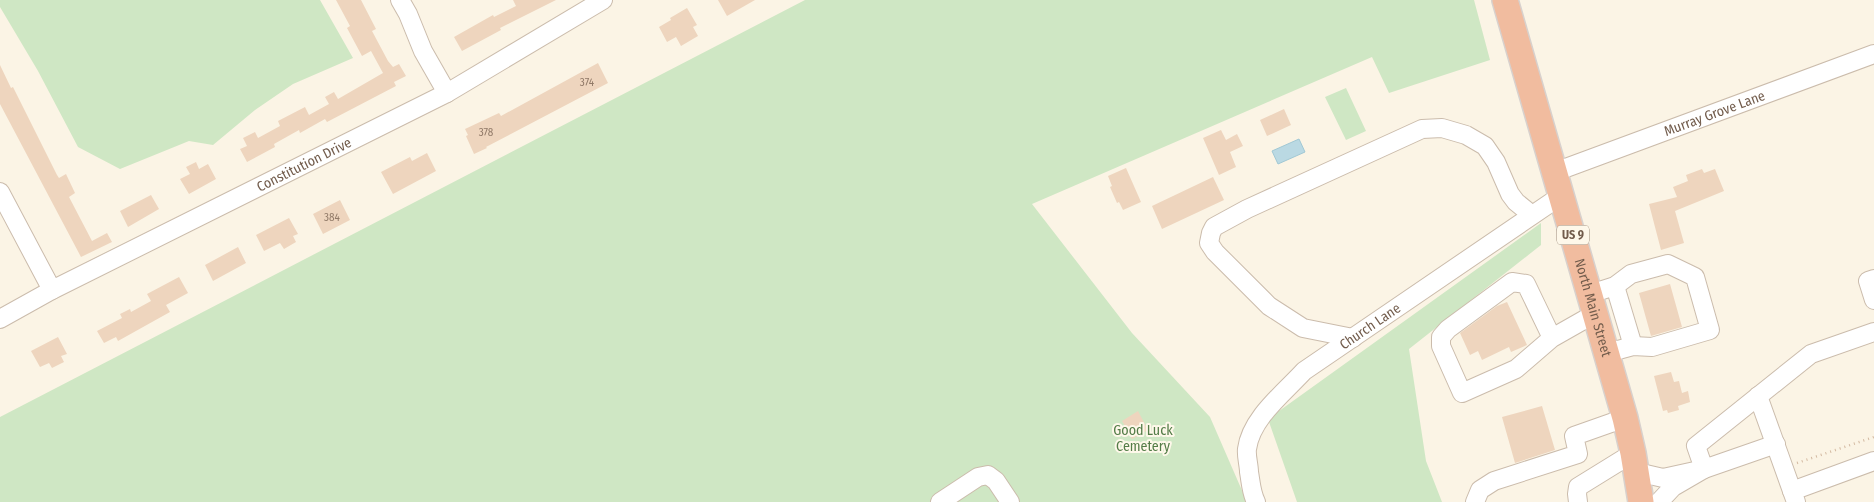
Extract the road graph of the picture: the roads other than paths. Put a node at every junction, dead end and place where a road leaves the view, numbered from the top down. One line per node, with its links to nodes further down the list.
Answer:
1 (400, 0): 5 (street)
2 (602, 0): 5 (street, Constitution Drive)
3 (1505, 0): 6 (highway, North Main Street / US 9)
4 (1874, 54): 6 (street, Murray Grove Lane)
5 (447, 93): 11 (street, Constitution Drive)
6 (1558, 184): 8 (street, Church Lane); 13 (highway, North Main Street / US 9)
7 (0, 192): 11 (street)
8 (1532, 215): 16 (street, Church Lane); 16 (street)
9 (1874, 279): 12 (street)
10 (1615, 286): 13 (street); 18 (street); 18 (street)
11 (52, 290): 14 (street, Constitution Drive)
12 (1874, 300)
13 (1593, 304): 17 (street); 19 (highway, North Main Street / US 9)
14 (0, 319)
15 (1874, 332): 20 (street)
16 (1353, 338): 27 (street, Church Lane)
17 (1552, 338): 17 (street)
18 (1632, 346): 19 (street)
19 (1607, 353): 21 (highway, North Main Street / US 9)
20 (1758, 396): 22 (street); 25 (street)
21 (1625, 418): 24 (highway, North Main Street / US 9); 30 (street)
22 (1776, 444): 25 (street); 26 (street)
23 (1874, 461): 26 (street)
24 (1635, 463): 25 (street); 31 (street); 32 (highway, North Main Street / US 9)
25 (1704, 469): 33 (street)
26 (1794, 496)
27 (1252, 500)
28 (940, 502): 29 (street)
29 (1010, 502)
30 (1475, 502)
31 (1578, 502)
32 (1641, 502)
33 (1659, 502)

